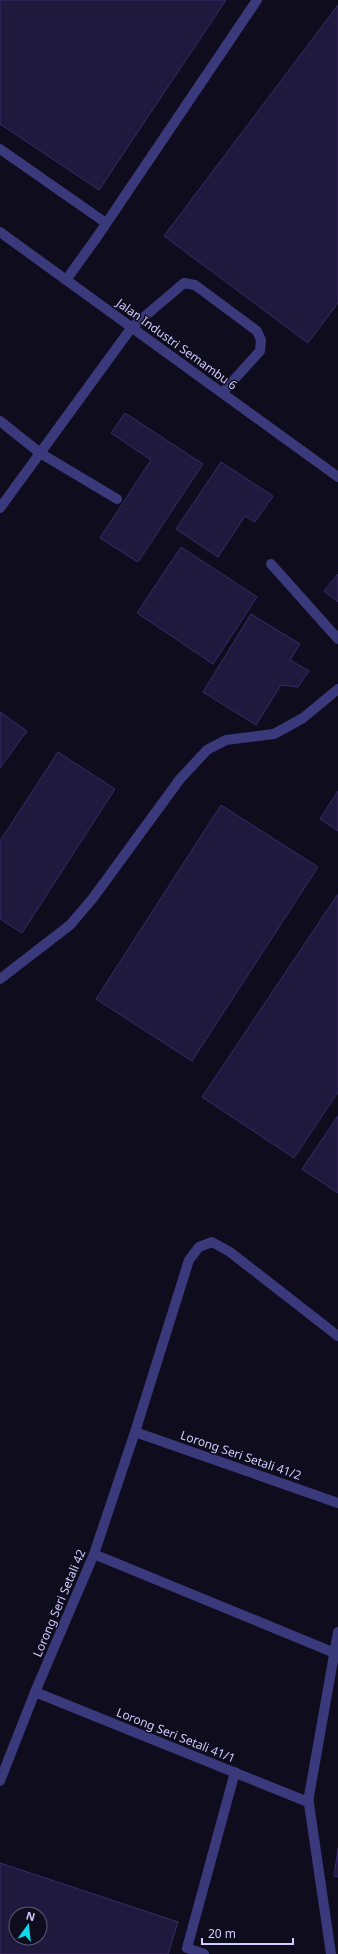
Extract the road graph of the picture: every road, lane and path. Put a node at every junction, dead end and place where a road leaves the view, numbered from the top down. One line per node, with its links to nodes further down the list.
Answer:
1 (257, 0): 3 (street)
2 (0, 149): 3 (street)
3 (106, 223): 5 (street)
4 (0, 232): 5 (street, Jalan Industri Semambu 6)
5 (66, 280): 6 (street, Jalan Industri Semambu 6)
6 (132, 327): 7 (street, Jalan Industri Semambu 6); 7 (street); 9 (street)
7 (222, 393): 10 (street, Jalan Industri Semambu 6)
8 (0, 421): 9 (street)
9 (40, 453): 11 (street); 12 (street)
10 (338, 477)
11 (117, 499)
12 (0, 508)
13 (271, 564): 14 (street)
14 (338, 640)
15 (338, 689): 16 (street)
16 (0, 979)
17 (338, 1336): 18 (street, Lorong Seri Setali 42)
18 (135, 1432): 19 (street, Lorong Seri Setali 41/2); 20 (street, Lorong Seri Setali 42)
19 (338, 1503)
20 (94, 1554): 22 (street); 23 (street, Lorong Seri Setali 42)
21 (338, 1632): 22 (street)
22 (334, 1653): 26 (street)
23 (35, 1692): 24 (street, Lorong Seri Setali 41/1); 25 (street, Lorong Seri Setali 42)
24 (235, 1772): 26 (street, Lorong Seri Setali 41/1); 27 (street)
25 (0, 1781)
26 (308, 1800): 28 (street)
27 (204, 1954)
28 (331, 1954)

